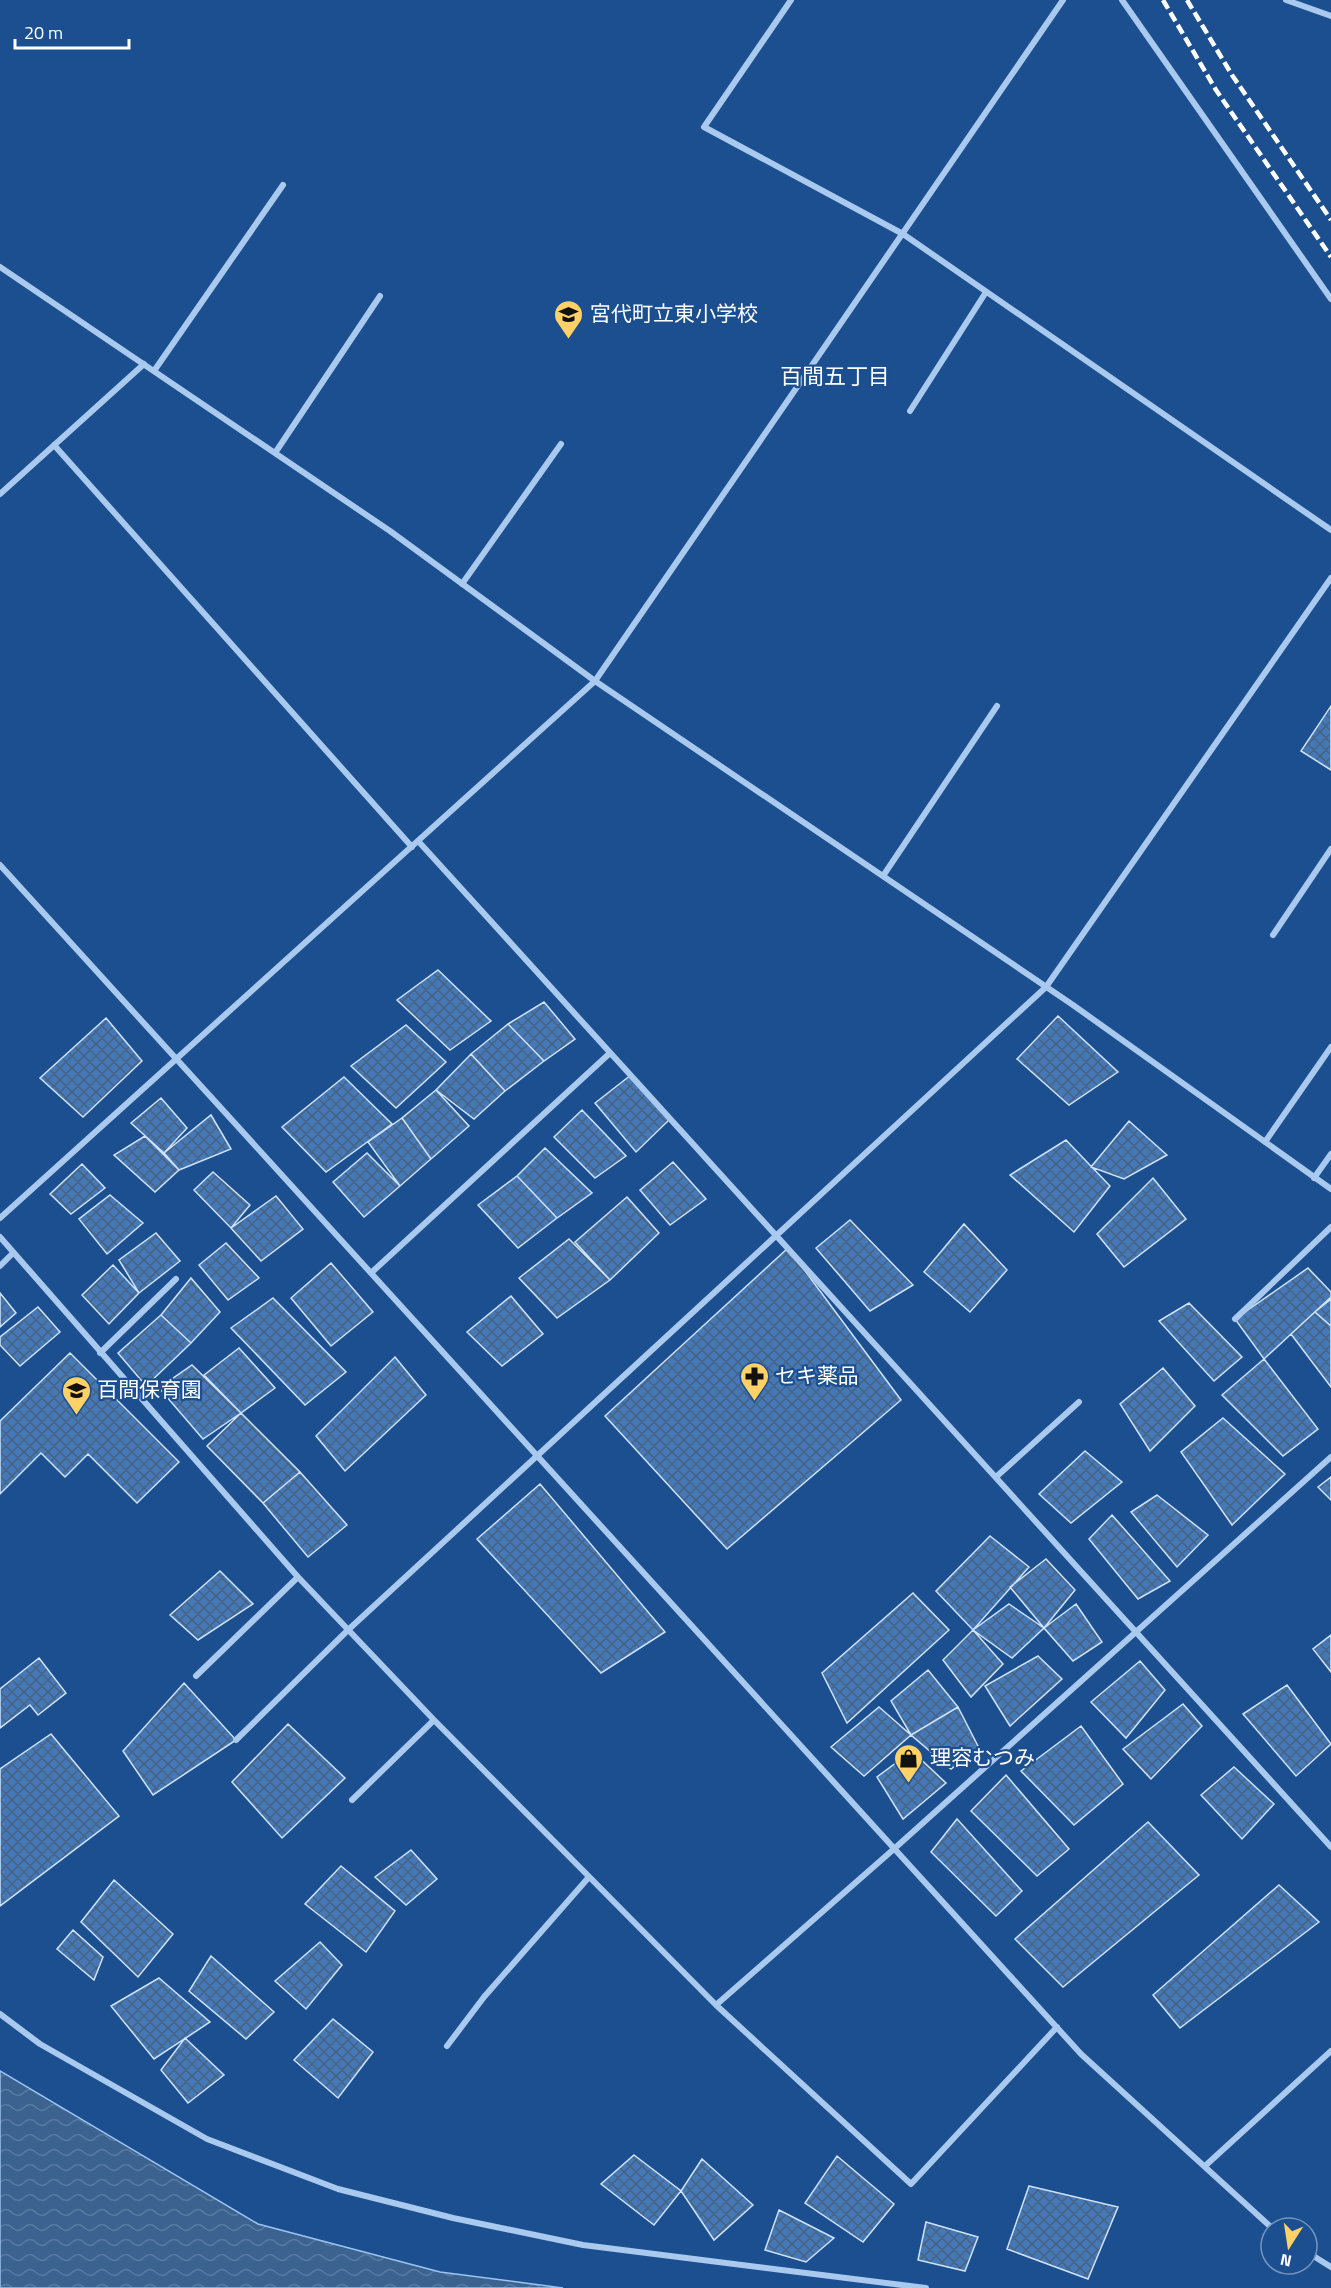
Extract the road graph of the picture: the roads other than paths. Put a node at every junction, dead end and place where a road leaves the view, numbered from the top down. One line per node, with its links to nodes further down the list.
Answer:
1 (791, 0): 7 (street)
2 (1063, 0): 7 (street)
3 (1122, 0): 11 (street)
4 (1286, 0): 5 (street)
5 (1331, 16)
6 (283, 185): 13 (street)
7 (903, 234): 9 (street); 22 (street)
8 (0, 267): 12 (street)
9 (986, 292): 14 (street); 19 (street)
10 (380, 296): 17 (street)
11 (1331, 299)
12 (144, 364): 13 (street); 16 (street)
13 (154, 371): 17 (street)
14 (910, 411)
15 (561, 444): 21 (street)
16 (54, 445): 18 (street); 25 (street)
17 (275, 453): 21 (street)
18 (0, 494)
19 (1331, 530)
20 (1331, 578): 30 (street)
21 (462, 584): 22 (street)
22 (596, 681): 24 (street); 28 (street)
23 (997, 706): 28 (street)
24 (419, 842): 25 (street); 32 (street)
25 (412, 847): 33 (street)
26 (1331, 849): 29 (street)
27 (0, 865): 33 (street)
28 (883, 876): 30 (street)
29 (1273, 935)
30 (1046, 987): 34 (street); 40 (street)
31 (1331, 1047): 34 (street)
32 (610, 1053): 40 (street); 44 (street)
33 (177, 1059): 38 (street); 44 (street)
34 (1264, 1142): 36 (street)
35 (1331, 1154): 36 (street)
36 (1314, 1178): 37 (street)
37 (1331, 1190)
38 (0, 1218)
39 (1331, 1227): 46 (street)
40 (776, 1236): 49 (street); 51 (street)
41 (0, 1238): 42 (street)
42 (13, 1253): 43 (street); 47 (street)
43 (0, 1266)
44 (371, 1273): 49 (street)
45 (176, 1279): 47 (street)
46 (1235, 1319)
47 (100, 1353): 52 (street)
48 (1079, 1402): 51 (street)
49 (537, 1455): 53 (street); 60 (street)
50 (1331, 1457): 54 (street)
51 (996, 1477): 54 (street)
52 (298, 1577): 53 (street); 55 (street)
53 (348, 1630): 56 (street); 57 (street)
54 (1136, 1633): 59 (street); 60 (street)
55 (196, 1676)
56 (434, 1720): 58 (street); 61 (street)
57 (236, 1740)
58 (352, 1800)
59 (1331, 1847)
60 (895, 1848): 62 (street); 64 (street)
61 (589, 1877): 62 (street); 65 (street)
62 (716, 2005): 64 (street)
63 (0, 2014): 69 (street)
64 (1057, 2027): 67 (street)
65 (447, 2046)
66 (1331, 2051): 67 (street)
67 (1205, 2166): 68 (street)
68 (1259, 2216)
69 (926, 2288)

